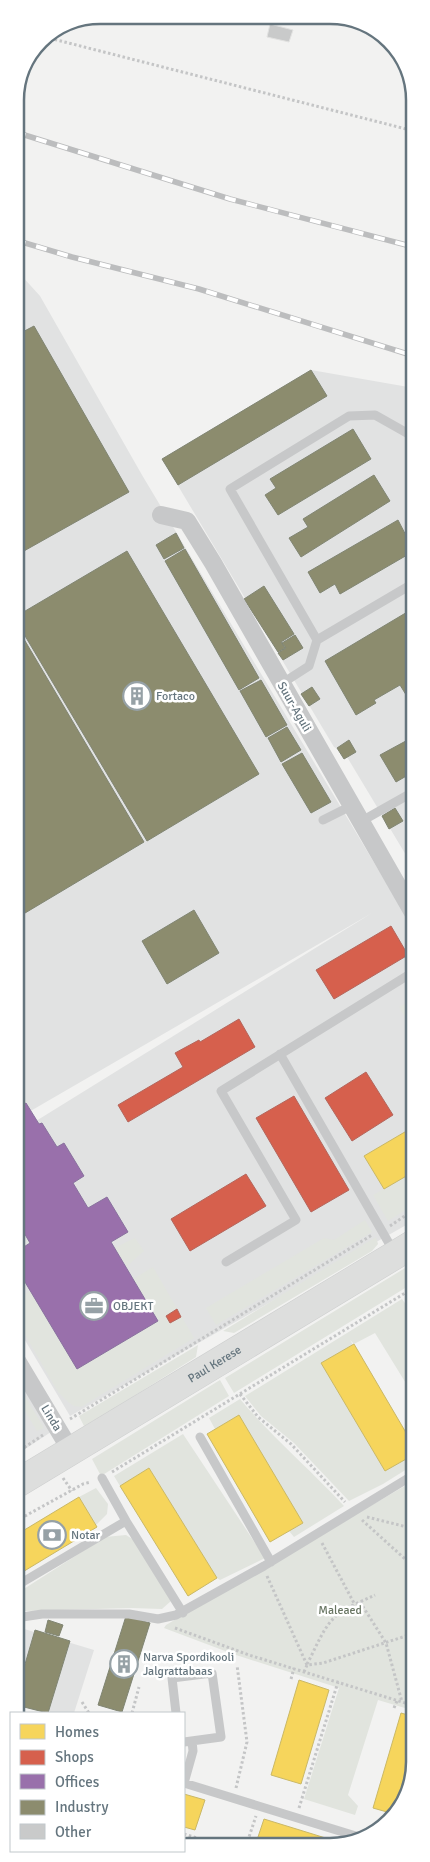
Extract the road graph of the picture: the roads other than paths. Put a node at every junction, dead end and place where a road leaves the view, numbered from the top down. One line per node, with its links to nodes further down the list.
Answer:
1 (406, 432): 4 (lane)
2 (161, 515): 5 (street, Suur-Aguli)
3 (406, 588): 4 (lane)
4 (317, 640): 5 (lane)
5 (281, 684): 7 (street, Suur-Aguli)
6 (406, 795): 9 (lane)
7 (351, 806): 8 (lane); 9 (street, Suur-Aguli)
8 (323, 820)
9 (360, 822): 10 (street, Suur-Aguli)
10 (406, 901)
11 (406, 976): 12 (lane)
12 (280, 1054): 13 (lane); 14 (lane)
13 (397, 1243): 17 (highway, Paul Kerese)
14 (226, 1262)
15 (24, 1372): 17 (street, Linda)
16 (200, 1437): 22 (lane)
17 (71, 1451): 19 (highway, Paul Kerese)
18 (102, 1478): 21 (lane)
19 (24, 1479)
20 (406, 1479): 22 (lane)
21 (126, 1521): 23 (lane); 24 (lane)
22 (267, 1564): 24 (lane)
23 (24, 1581)
24 (183, 1613): 25 (lane)
25 (24, 1617)
26 (176, 1712): 27 (lane)
27 (188, 1742): 28 (lane)
28 (185, 1779)
29 (185, 1783): 30 (lane)
30 (352, 1835)

